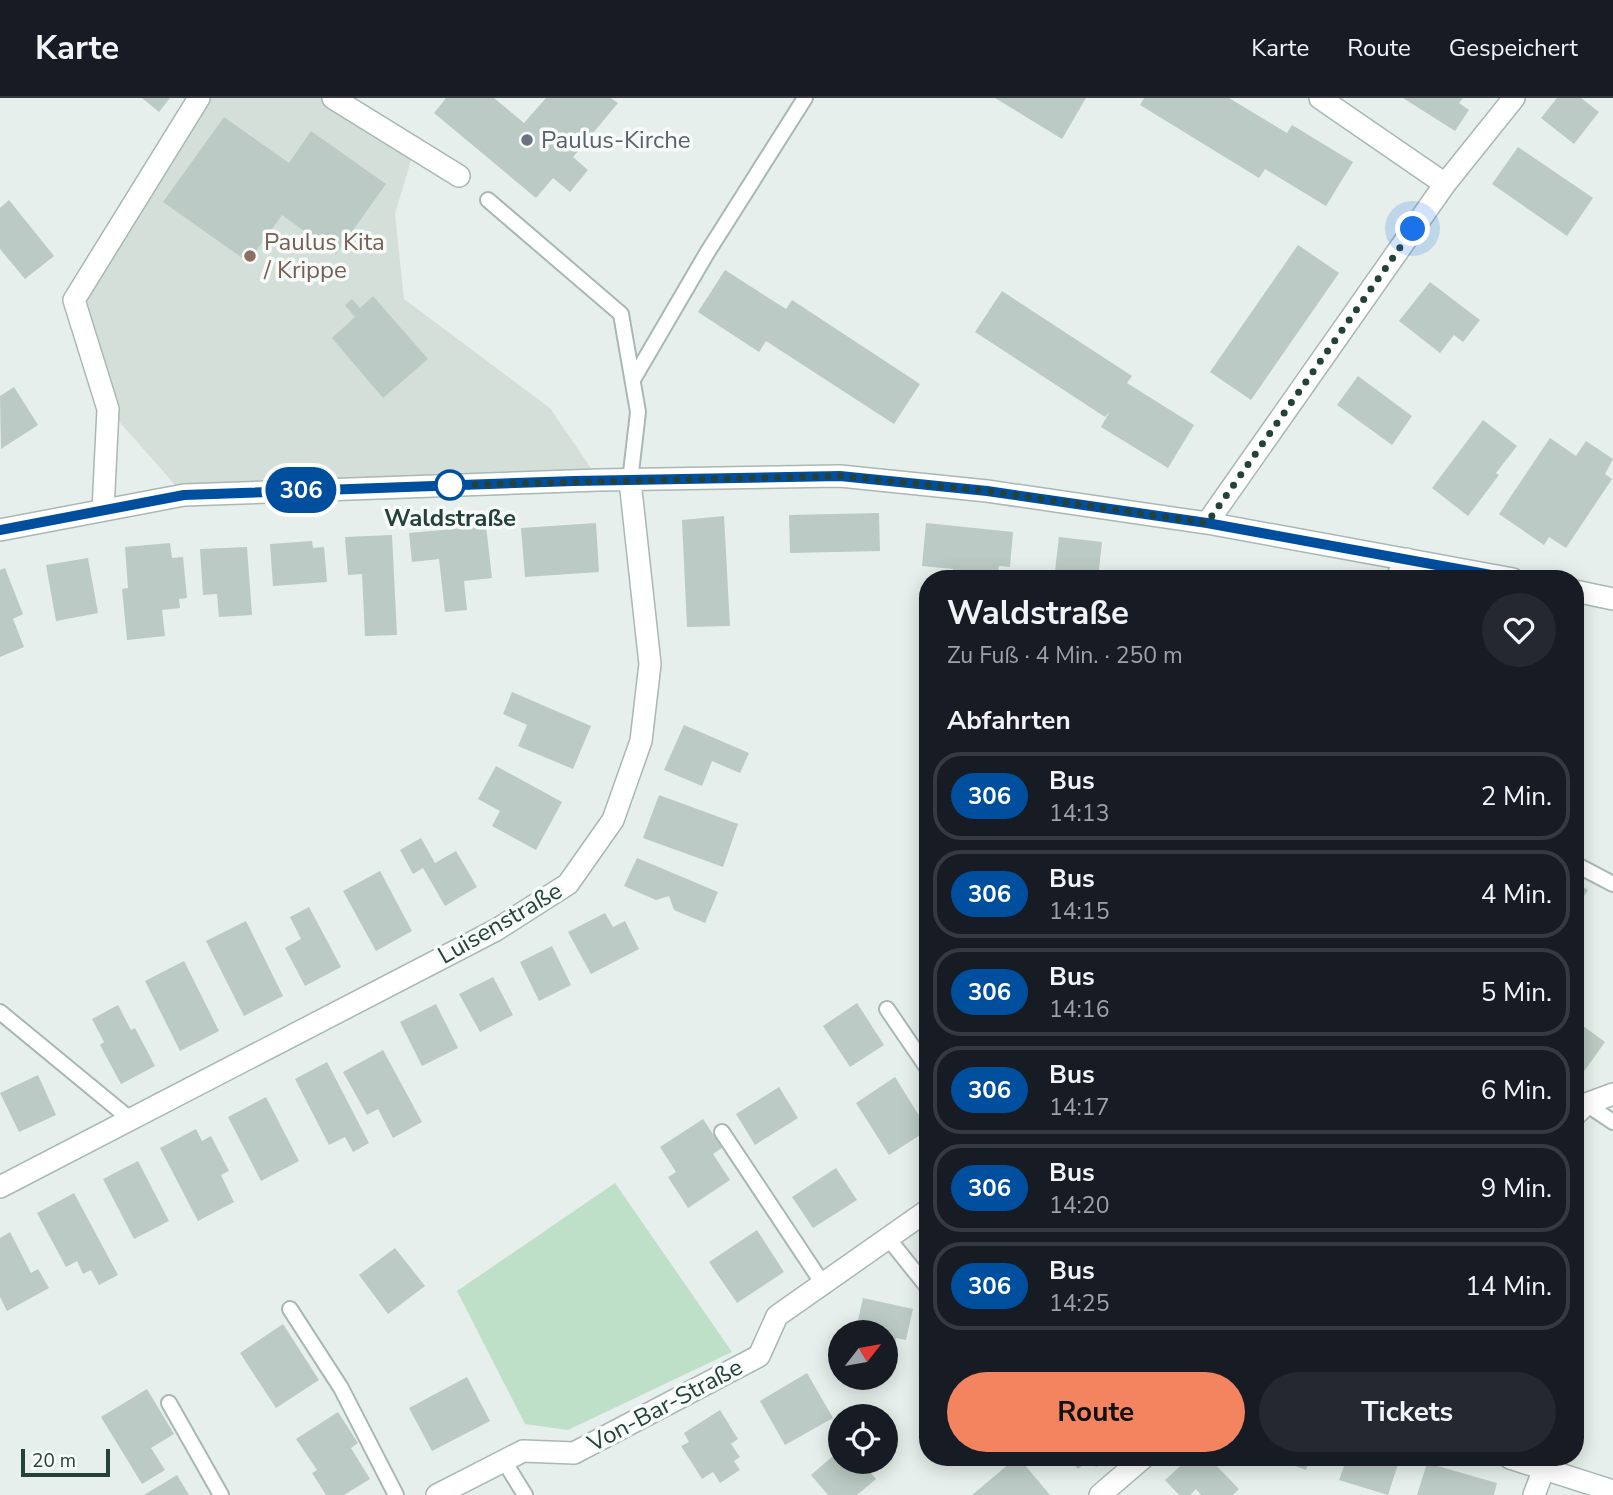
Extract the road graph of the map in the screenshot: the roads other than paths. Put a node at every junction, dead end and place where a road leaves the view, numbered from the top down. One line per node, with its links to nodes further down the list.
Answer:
1 (199, 98): 11 (street)
2 (333, 98): 6 (street)
3 (805, 98): 9 (lane)
4 (1320, 98): 7 (street)
5 (1514, 98): 7 (street)
6 (459, 176)
7 (1445, 184): 12 (street)
8 (488, 200): 9 (lane)
9 (634, 378): 10 (lane)
10 (630, 481): 11 (street); 12 (street); 27 (street, Luisenstraße)
11 (103, 510): 13 (street)
12 (1207, 523): 14 (street)
13 (0, 530)
14 (1407, 559): 15 (street); 16 (street)
15 (1401, 570)
16 (1465, 570)
17 (1584, 594): 18 (street)
18 (1613, 599)
19 (1584, 869): 20 (lane)
20 (1613, 884)
21 (887, 1009): 23 (lane)
22 (0, 1012): 27 (lane)
23 (919, 1056)
24 (1613, 1094): 25 (street)
25 (1584, 1106)
26 (1584, 1110): 28 (lane)
27 (130, 1119): 30 (street, Luisenstraße)
28 (1613, 1122)
29 (722, 1132): 34 (lane)
30 (0, 1186)
31 (919, 1216): 32 (street, Von-Bar-Straße)
32 (888, 1238): 33 (lane); 34 (street, Von-Bar-Straße)
33 (919, 1278)
34 (823, 1284): 37 (street, Von-Bar-Straße)
35 (290, 1309): 43 (lane)
36 (169, 1403): 42 (lane)
37 (504, 1461): 44 (street, Von-Bar-Straße); 45 (lane)
38 (1134, 1466): 46 (street)
39 (1545, 1466): 47 (street)
40 (1553, 1466): 41 (street)
41 (1613, 1491)
42 (221, 1495)
43 (396, 1495)
44 (437, 1495)
45 (525, 1495)
46 (1100, 1495)
47 (1534, 1495)

